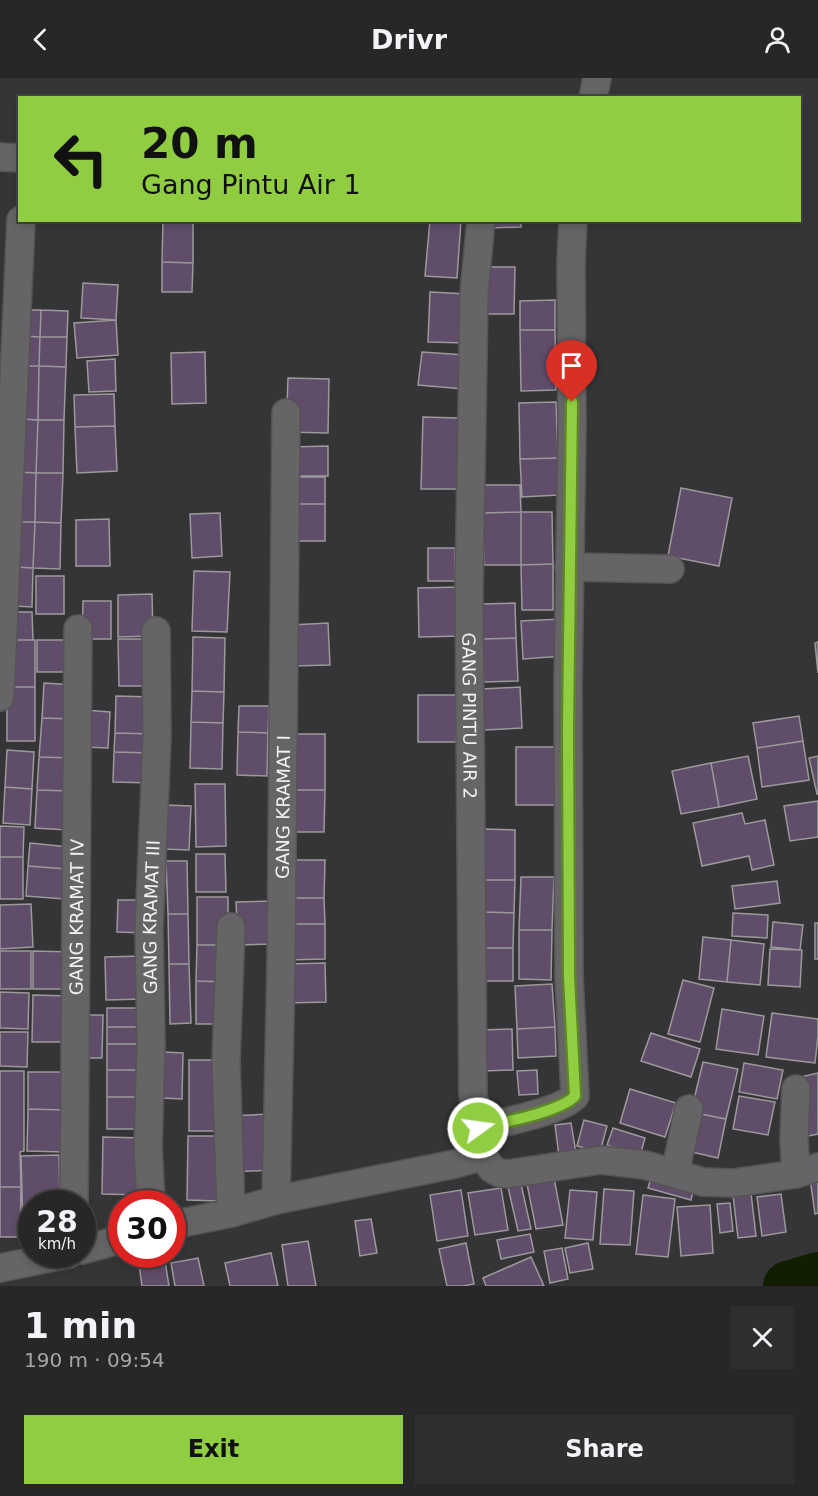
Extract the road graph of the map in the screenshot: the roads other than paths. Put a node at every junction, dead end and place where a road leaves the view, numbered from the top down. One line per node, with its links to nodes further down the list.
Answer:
1 (597, 78): 2 (street)
2 (592, 96)
3 (0, 157): 4 (street)
4 (18, 158)
5 (21, 222): 13 (street)
6 (481, 222): 17 (street, GANG PINTU AIR 2)
7 (573, 222): 9 (street)
8 (286, 413): 22 (street, GANG KRAMAT I)
9 (569, 567): 10 (street); 17 (street)
10 (670, 569)
11 (78, 629): 20 (street, GANG KRAMAT IV)
12 (156, 631): 21 (street, GANG KRAMAT III)
13 (0, 697)
14 (231, 927): 23 (street)
15 (796, 1089): 18 (street)
16 (689, 1109): 19 (street)
17 (483, 1150): 19 (street); 22 (street)
18 (807, 1171): 19 (street)
19 (675, 1173)
20 (74, 1190)
21 (150, 1190)
22 (276, 1200): 23 (street)
23 (231, 1213): 24 (street)
24 (186, 1222)
25 (18, 1264): 26 (street)
26 (0, 1268)

